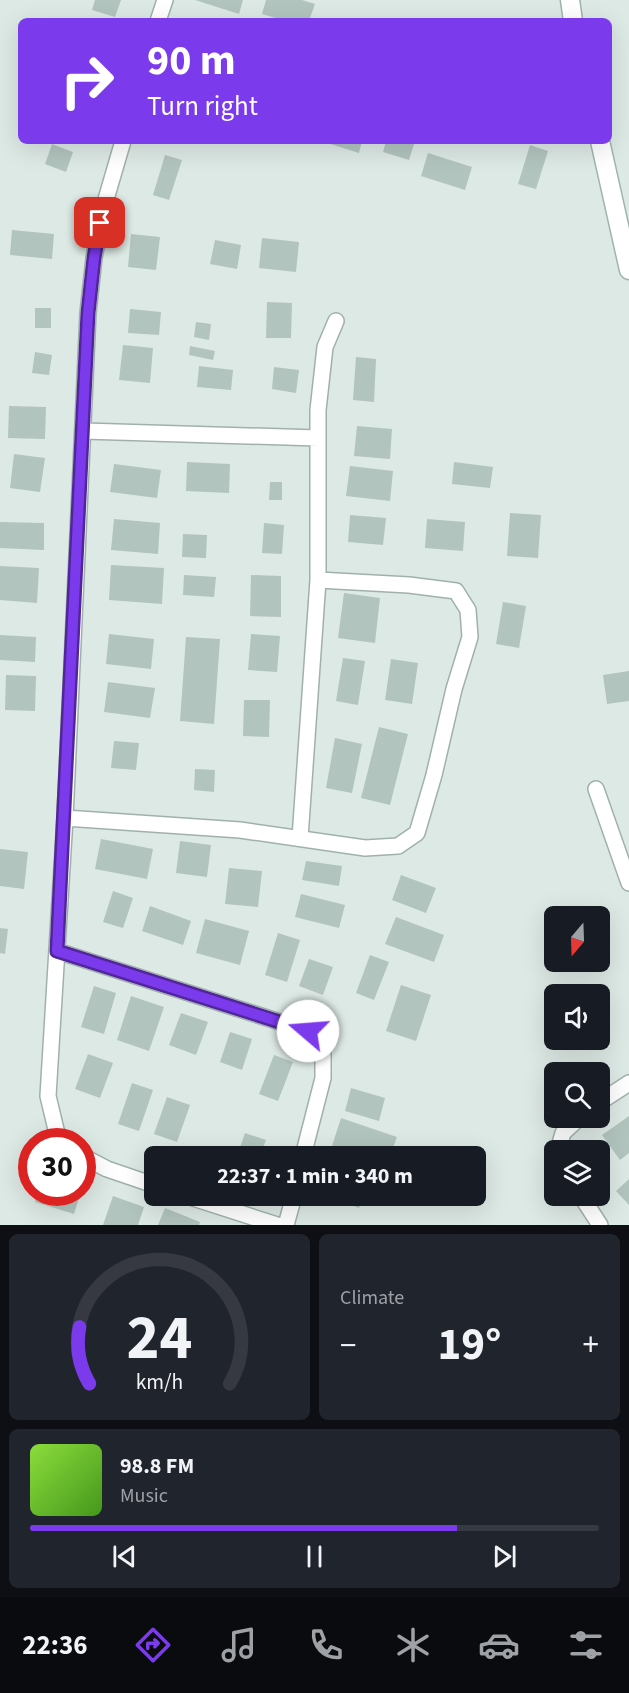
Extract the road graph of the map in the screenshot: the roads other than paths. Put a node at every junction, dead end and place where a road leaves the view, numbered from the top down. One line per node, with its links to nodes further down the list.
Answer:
1 (165, 0): 3 (street)
2 (570, 0): 4 (street)
3 (159, 18)
4 (573, 18)
5 (122, 144): 9 (street)
6 (601, 144): 7 (street)
7 (629, 270)
8 (336, 321): 10 (street)
9 (84, 430): 10 (street); 13 (street)
10 (318, 438): 11 (street)
11 (318, 580): 14 (street); 14 (street)
12 (596, 789): 15 (street)
13 (65, 818): 14 (street); 16 (street)
14 (300, 838)
15 (629, 883)
16 (57, 951): 19 (street); 20 (street)
17 (629, 1083): 18 (street)
18 (610, 1095)
19 (56, 1128)
20 (306, 1146)
21 (96, 1163): 22 (street)
22 (144, 1182)
23 (218, 1206): 26 (street)
24 (291, 1206): 27 (street)
25 (588, 1206): 28 (street)
26 (277, 1225)
27 (286, 1225)
28 (600, 1225)

